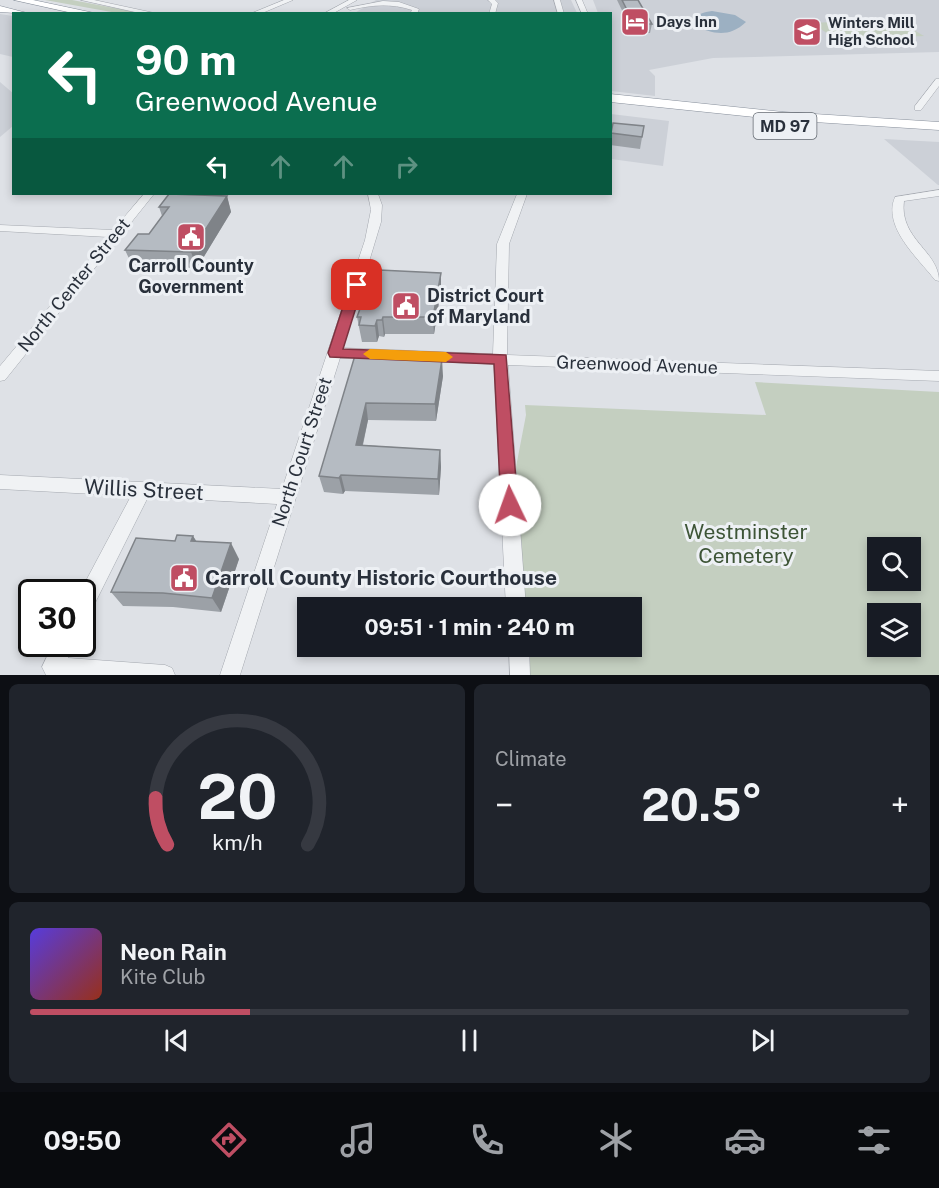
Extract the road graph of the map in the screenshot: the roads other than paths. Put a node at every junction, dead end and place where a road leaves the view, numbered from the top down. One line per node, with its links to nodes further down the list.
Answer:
1 (18, 0): 10 (highway)
2 (35, 0): 10 (highway)
3 (84, 0): 16 (street)
4 (290, 0): 17 (street)
5 (354, 0): 7 (street)
6 (363, 0): 9 (street)
7 (340, 3): 11 (street)
8 (0, 5): 10 (highway); 13 (highway); 14 (highway)
9 (350, 8): 12 (street); 18 (street)
10 (46, 9): 15 (highway)
11 (329, 10)
12 (414, 11)
13 (21, 12)
14 (54, 12)
15 (75, 12)
16 (146, 12)
17 (258, 12)
18 (343, 12)
19 (939, 81): 21 (street)
20 (612, 98): 23 (highway, MD 97)
21 (918, 108)
22 (612, 109): 24 (highway, MD 97)
23 (939, 126)
24 (939, 136)
25 (939, 193): 31 (street)
26 (148, 195): 30 (street, North Center Street)
27 (374, 195): 32 (street, North Court Street)
28 (522, 195): 33 (street)
29 (0, 228): 30 (street)
30 (116, 234): 34 (street, North Center Street)
31 (939, 277)
32 (335, 353): 33 (street, Greenwood Avenue); 38 (street, North Court Street)
33 (501, 359): 35 (street, Greenwood Avenue); 40 (street)
34 (0, 376)
35 (939, 376)
36 (0, 482): 37 (street, Willis Street)
37 (143, 489): 38 (street, Willis Street); 39 (street)
38 (288, 497): 44 (street, North Court Street)
39 (96, 581)
40 (515, 597)
41 (57, 657): 43 (street)
42 (519, 657): 45 (street)
43 (154, 675)
44 (230, 675)
45 (520, 675)

